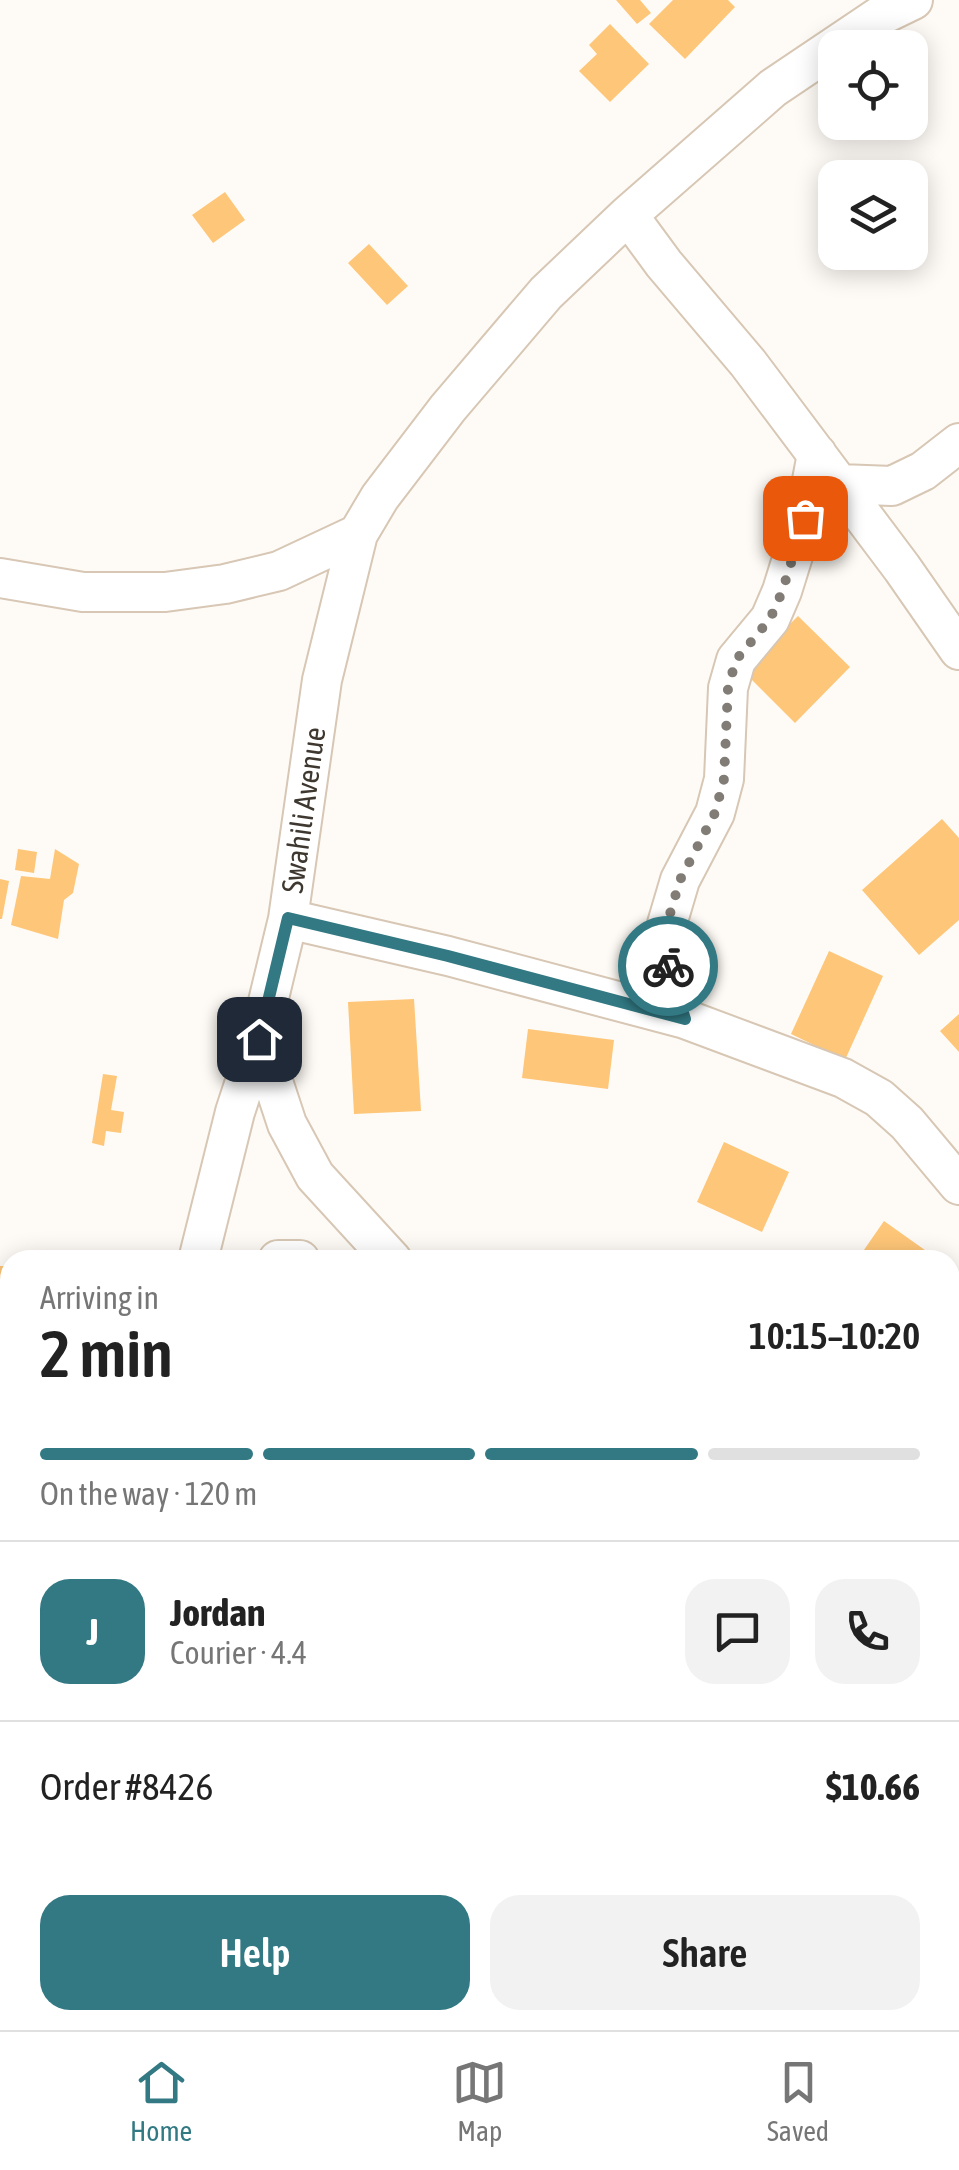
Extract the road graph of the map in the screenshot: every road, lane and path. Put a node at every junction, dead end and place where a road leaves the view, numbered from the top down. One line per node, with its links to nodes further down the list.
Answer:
1 (913, 0): 2 (street, Swahili Avenue)
2 (628, 215): 4 (street); 6 (street, Swahili Avenue)
3 (959, 443): 5 (street)
4 (817, 454): 5 (street); 10 (street)
5 (840, 484): 8 (street)
6 (358, 534): 7 (street); 9 (street, Swahili Avenue)
7 (0, 578)
8 (959, 650)
9 (288, 918): 10 (street); 11 (street, Swahili Avenue)
10 (685, 1019): 12 (street)
11 (259, 1039): 13 (street, Swahili Avenue); 14 (street)
12 (959, 1185)
13 (200, 1250)
14 (383, 1250)

